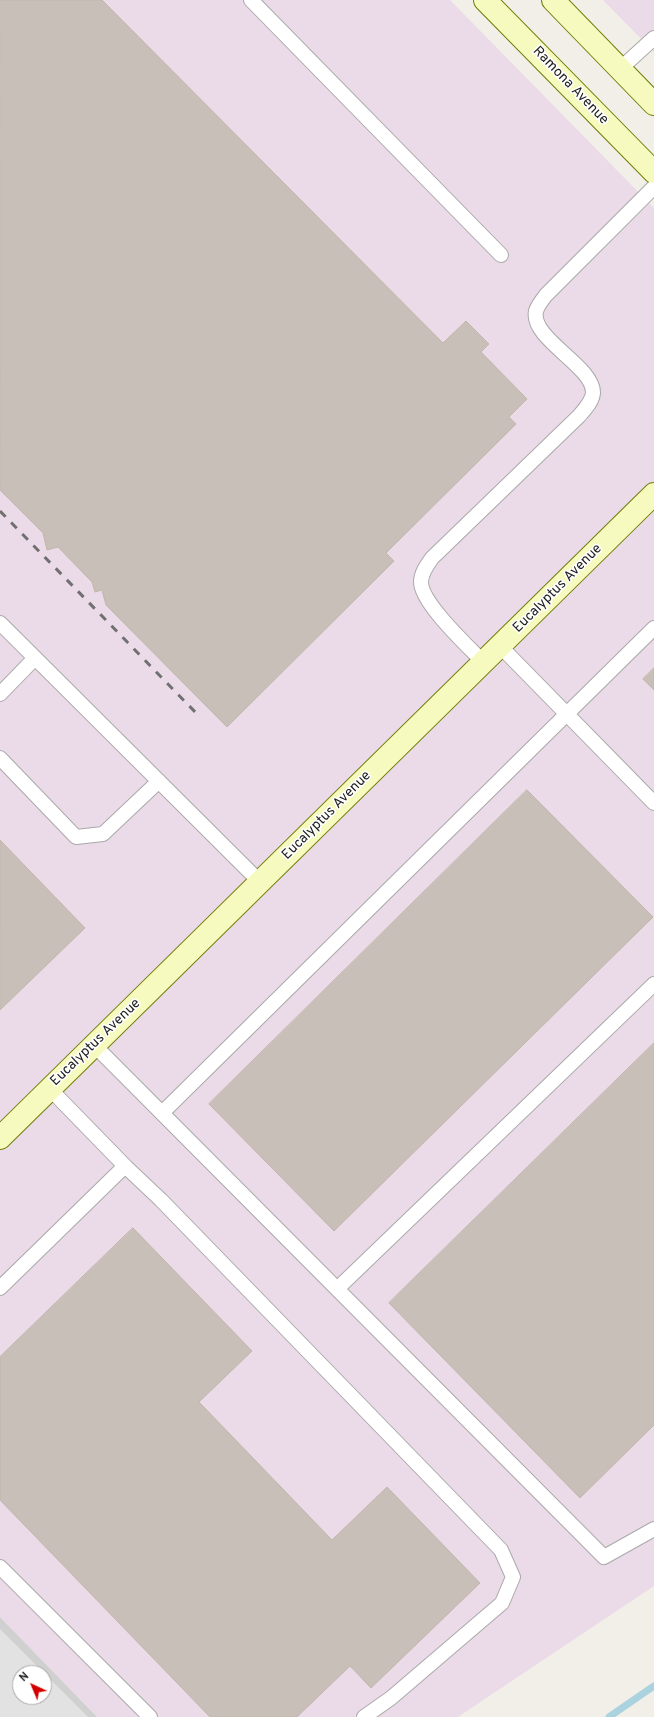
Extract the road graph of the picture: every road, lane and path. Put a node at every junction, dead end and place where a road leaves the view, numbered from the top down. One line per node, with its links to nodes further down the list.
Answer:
1 (251, 0): 9 (lane)
2 (485, 0): 7 (street, Ramona Avenue)
3 (552, 0): 5 (street)
4 (654, 38): 5 (lane)
5 (620, 69): 6 (street)
6 (654, 104)
7 (654, 172)
8 (654, 187): 15 (lane)
9 (501, 255)
10 (654, 494): 13 (street, Eucalyptus Avenue)
11 (0, 623): 14 (lane)
12 (654, 628): 17 (lane)
13 (500, 646): 15 (street, Eucalyptus Avenue); 17 (lane)
14 (35, 658): 16 (lane); 19 (lane)
15 (483, 662): 21 (street, Eucalyptus Avenue)
16 (0, 694)
17 (567, 714): 20 (lane); 25 (lane)
18 (0, 758): 19 (lane)
19 (159, 781): 21 (lane)
20 (654, 802)
21 (260, 882): 23 (street, Eucalyptus Avenue)
22 (654, 984): 29 (lane)
23 (94, 1045): 24 (street, Eucalyptus Avenue); 25 (lane)
24 (50, 1089): 26 (street, Eucalyptus Avenue); 27 (lane)
25 (162, 1113): 29 (lane)
26 (0, 1138)
27 (125, 1166): 28 (lane); 33 (lane)
28 (0, 1288)
29 (337, 1289): 30 (lane)
30 (654, 1529)
31 (0, 1567): 32 (lane)
32 (150, 1717)
33 (364, 1717)

